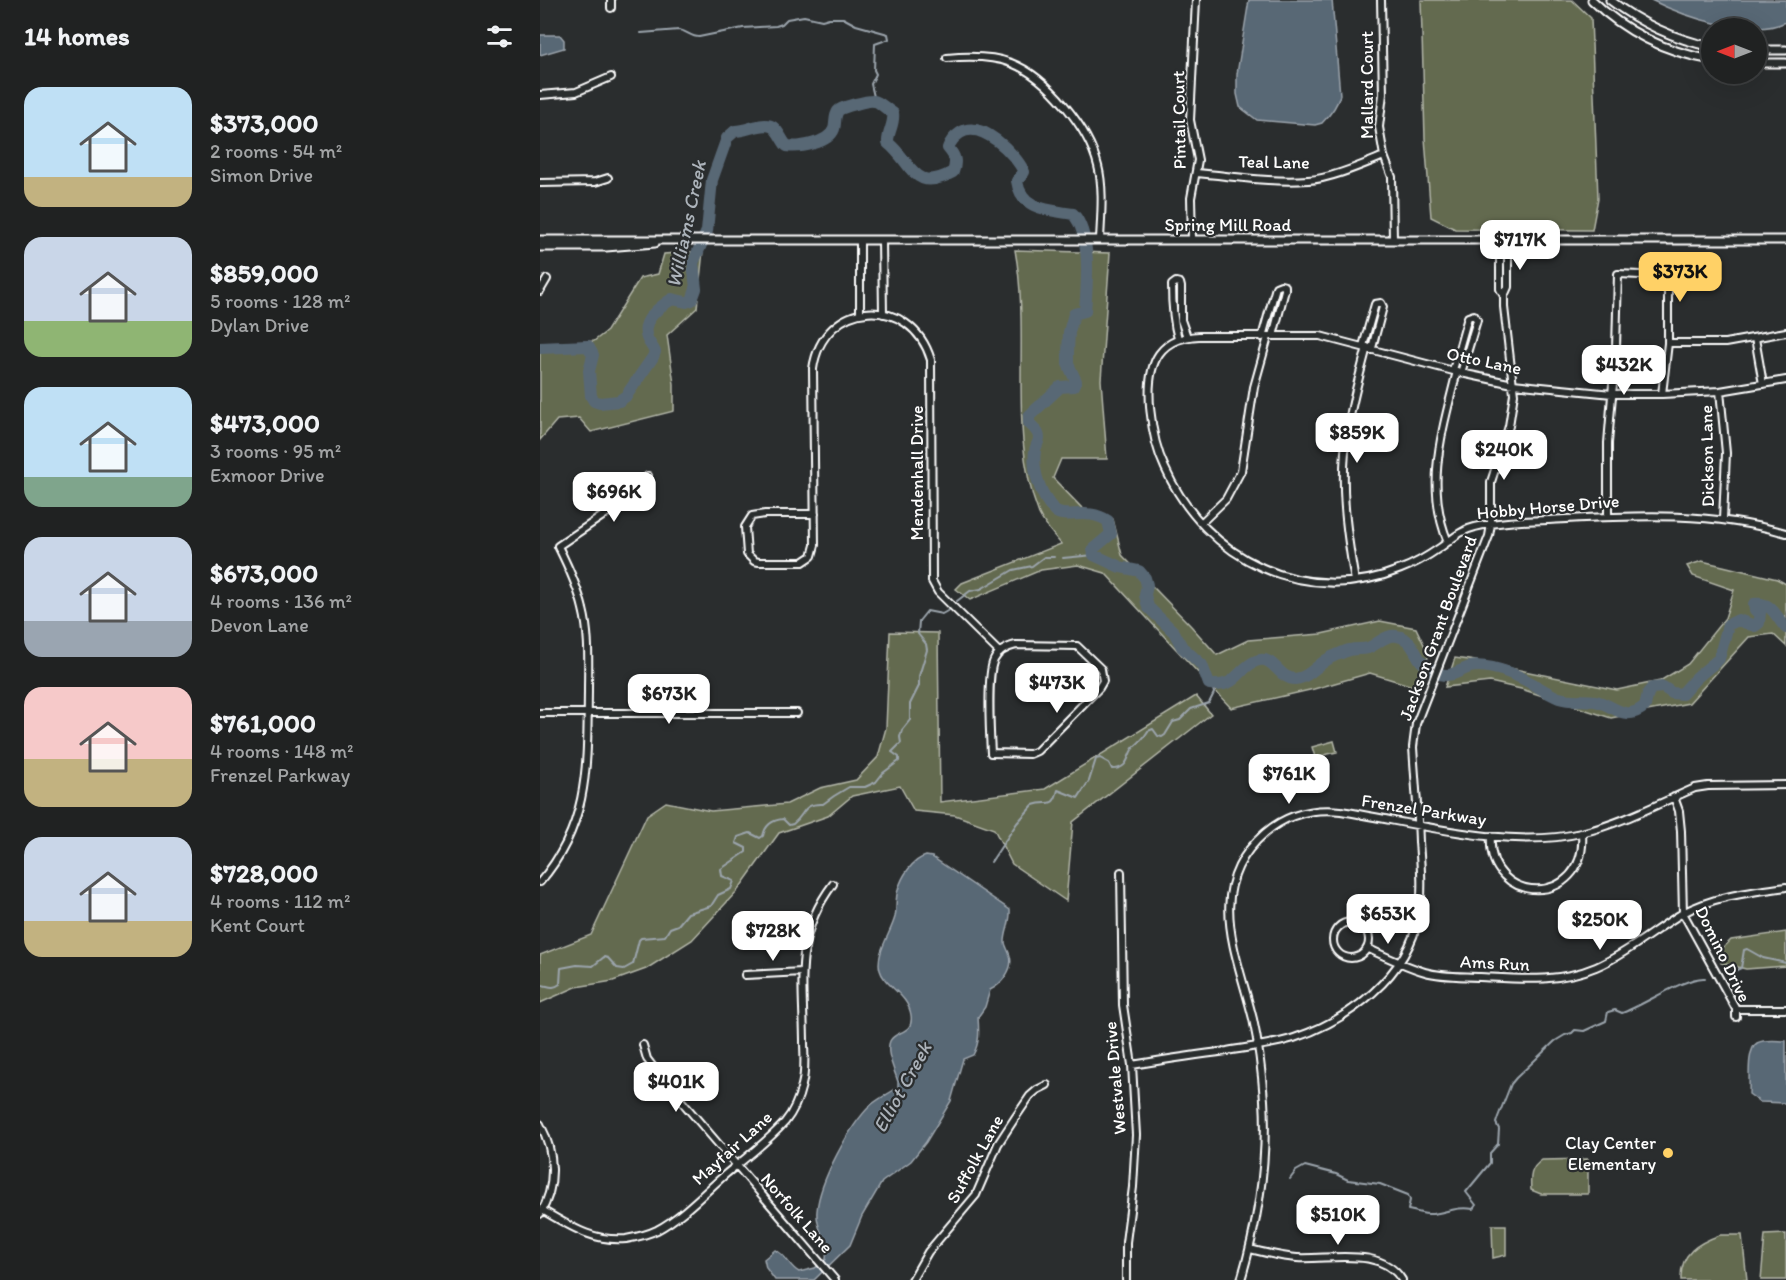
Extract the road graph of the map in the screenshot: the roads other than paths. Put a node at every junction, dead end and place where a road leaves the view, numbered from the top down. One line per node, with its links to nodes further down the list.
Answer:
1 (611, 0): 6 (street)
2 (1196, 0): 17 (street, Pintail Court)
3 (1381, 0): 16 (street, Mallard Court)
4 (1592, 0): 10 (street)
5 (1610, 0): 7 (street)
6 (611, 8)
7 (1701, 44)
8 (1767, 50): 9 (street)
9 (1786, 50)
10 (1701, 57)
11 (947, 58): 25 (street)
12 (1767, 63): 13 (street)
13 (1786, 63)
14 (611, 77): 15 (street)
15 (540, 95)
16 (1384, 156): 17 (street, Teal Lane); 27 (street, Mallard Court)
17 (1196, 173): 26 (street, Pintail Court)
18 (608, 178): 19 (street)
19 (540, 183)
20 (1504, 239): 27 (street, Spring Mill Road); 28 (street, Spring Mill Road); 43 (street, Jackson Grant Boulevard)
21 (540, 240): 22 (street, Spring Mill Road)
22 (670, 240): 23 (street, Spring Mill Road); 29 (street, Spring Mill Road)
23 (860, 240): 24 (street, Spring Mill Road); 32 (street)
24 (882, 240): 25 (street, Spring Mill Road); 33 (street)
25 (1100, 240): 26 (street, Spring Mill Road)
26 (1192, 240): 27 (street, Spring Mill Road)
27 (1393, 240)
28 (1786, 240)
29 (540, 247)
30 (547, 279): 31 (street)
31 (540, 291)
32 (860, 314): 33 (street, Mendenhall Drive); 49 (street)
33 (883, 314): 57 (street, Mendenhall Drive)
34 (1786, 332): 37 (street)
35 (1267, 336): 35 (street); 36 (street, Otto Lane); 40 (street, Otto Lane); 52 (street)
36 (1187, 337): 38 (street, Otto Lane); 38 (street)
37 (1755, 338): 39 (street); 44 (street)
38 (1178, 339): 52 (street, Hobby Horse Drive)
39 (1668, 343): 46 (street); 47 (street)
40 (1367, 347): 40 (street); 41 (street, Otto Lane); 56 (street)
41 (1457, 372): 41 (street); 43 (street, Otto Lane); 55 (street)
42 (1786, 380): 44 (street, Otto Lane)
43 (1513, 384): 46 (street, Otto Lane); 53 (street, Jackson Grant Boulevard)
44 (1763, 384): 45 (street, Otto Lane)
45 (1720, 391): 47 (street, Otto Lane); 51 (street, Dickson Lane)
46 (1612, 394): 47 (street, Otto Lane); 50 (street)
47 (1662, 394)
48 (648, 476): 59 (street)
49 (815, 514): 49 (street)
50 (1608, 517): 51 (street, Hobby Horse Drive); 53 (street, Hobby Horse Drive)
51 (1723, 519): 54 (street, Hobby Horse Drive)
52 (1201, 523): 56 (street, Hobby Horse Drive)
53 (1491, 524): 55 (street, Hobby Horse Drive); 63 (street, Jackson Grant Boulevard)
54 (1786, 533)
55 (1448, 542): 56 (street, Hobby Horse Drive)
56 (1355, 581)
57 (1000, 653): 57 (street)
58 (540, 713): 59 (street)
59 (588, 713): 60 (street); 67 (street)
60 (797, 713)
61 (1786, 785): 62 (street, Frenzel Parkway)
62 (1674, 797): 64 (street, Frenzel Parkway); 70 (street, Domino Drive)
63 (1418, 824): 65 (street, Frenzel Parkway); 72 (street, Jackson Grant Boulevard); 79 (street, Frenzel Parkway)
64 (1582, 833): 65 (street, Frenzel Parkway); 65 (street)
65 (1491, 836)
66 (1121, 872): 80 (street, Westvale Drive)
67 (540, 882)
68 (833, 884): 73 (street, Mayfair Lane)
69 (1786, 887): 70 (street, Ams Run)
70 (1683, 913): 72 (street, Ams Run); 75 (street, Domino Drive)
71 (1367, 948): 71 (street); 72 (street, Ams Run)
72 (1399, 963): 79 (street, Jackson Grant Boulevard)
73 (802, 972): 74 (street); 83 (street, Mayfair Lane)
74 (745, 975)
75 (1736, 1008): 76 (street); 77 (street, Domino Drive)
76 (1786, 1009)
77 (1736, 1017)
78 (643, 1045): 83 (street, Norfolk Lane)
79 (1258, 1046): 80 (street, Jackson Grant Boulevard); 85 (street, Frenzel Parkway)
80 (1132, 1065): 88 (street, Westvale Drive)
81 (1047, 1085): 87 (street, Suffolk Lane)
82 (540, 1124): 84 (street)
83 (736, 1165): 84 (street, Mayfair Lane); 86 (street, Norfolk Lane)
84 (541, 1212)
85 (1250, 1249): 89 (street, Frenzel Parkway); 90 (street)
86 (835, 1280)
87 (912, 1280)
88 (1126, 1280)
89 (1241, 1280)
90 (1402, 1280)

